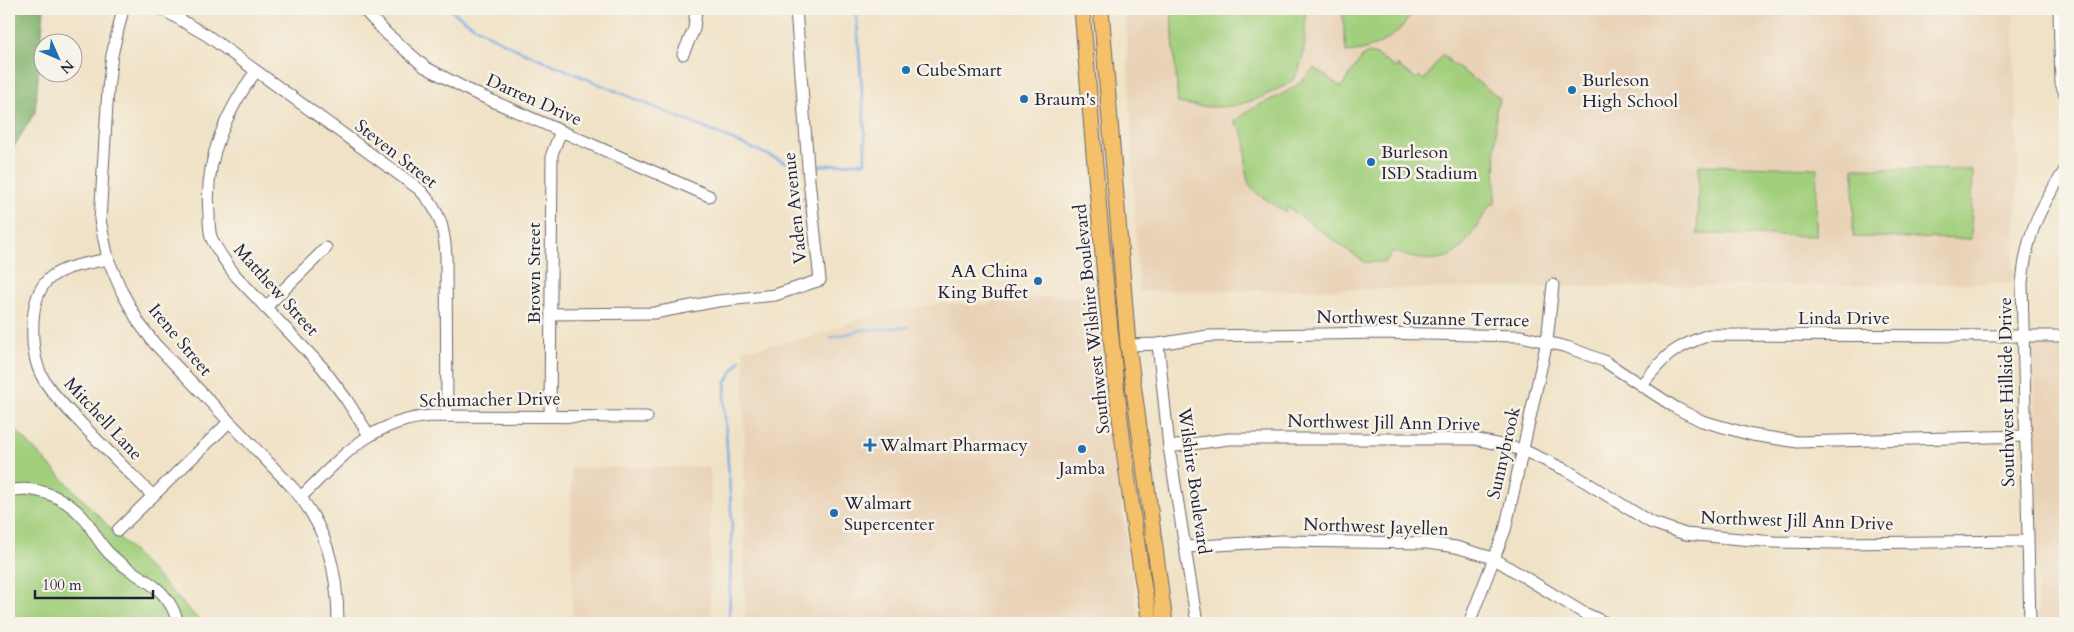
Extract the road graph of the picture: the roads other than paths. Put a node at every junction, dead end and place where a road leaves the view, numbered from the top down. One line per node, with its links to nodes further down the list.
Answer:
1 (123, 9): 18 (street, Irene Street)
2 (162, 9): 10 (street, Steven Street)
3 (362, 9): 12 (street, Darren Drive)
4 (696, 9): 9 (street)
5 (796, 9): 21 (street, Vaden Avenue)
6 (1082, 9): 16 (main road, Southwest Wilshire Boulevard)
7 (1101, 9): 15 (main road, Southwest Wilshire Boulevard)
8 (2061, 11): 11 (street)
9 (683, 54)
10 (256, 71): 20 (street, Matthew Street); 29 (street, Steven Street)
11 (2065, 94)
12 (561, 131): 14 (street, Darren Drive); 21 (street, Brown Street)
13 (2065, 170): 22 (street, Southwest Hillside Drive)
14 (709, 196)
15 (1116, 202): 16 (main road); 25 (main road, Southwest Wilshire Boulevard)
16 (1098, 204): 27 (main road, Southwest Wilshire Boulevard)
17 (326, 248): 20 (street)
18 (108, 259): 32 (street, Irene Street); 39 (street, Mitchell Lane)
19 (1553, 285): 24 (street, Sunnybrook)
20 (265, 308): 33 (street, Matthew Street)
21 (551, 314): 30 (street, Brown Street)
22 (2023, 336): 23 (street, Linda Drive); 28 (street, Linda Drive); 34 (street, Southwest Hillside Drive)
23 (2065, 336)
24 (1547, 341): 26 (street, Northwest Suzanne Terrace); 28 (street, Northwest Suzanne Terrace); 37 (street, Sunnybrook)
25 (1128, 344): 26 (street, Northwest Suzanne Terrace); 35 (main road, Southwest Wilshire Boulevard)
26 (1158, 344): 36 (street, Wilshire Boulevard)
27 (1114, 373): 35 (main road); 47 (main road, Southwest Wilshire Boulevard)
28 (1642, 385): 34 (street, Northwest Suzanne Terrace)
29 (447, 416): 30 (street, Schumacher Drive); 33 (street, Schumacher Drive)
30 (550, 416): 31 (street, Schumacher Drive)
31 (647, 417)
32 (229, 422): 39 (street); 40 (street, Irene Street)
33 (369, 435): 40 (street, Schumacher Drive)
34 (2026, 436): 42 (street, Southwest Hillside Drive)
35 (1141, 441): 48 (main road, Southwest Wilshire Boulevard)
36 (1168, 447): 37 (street, Northwest Jill Ann Drive); 43 (street, Wilshire Boulevard)
37 (1523, 450): 42 (street, Northwest Jill Ann Drive); 44 (street, Sunnybrook)
38 (9, 491): 45 (street)
39 (153, 496): 41 (street)
40 (301, 497): 46 (street, Irene Street)
41 (118, 530)
42 (2028, 541): 52 (street, Southwest Hillside Drive)
43 (1186, 547): 44 (street, Northwest Jayellen); 49 (street, Wilshire Boulevard)
44 (1493, 558): 50 (street, Sunnybrook); 51 (street, Northwest Jayellen)
45 (178, 623)
46 (338, 623)
47 (1150, 623)
48 (1165, 623)
49 (1198, 623)
50 (1469, 623)
51 (1606, 623)
52 (2030, 623)

